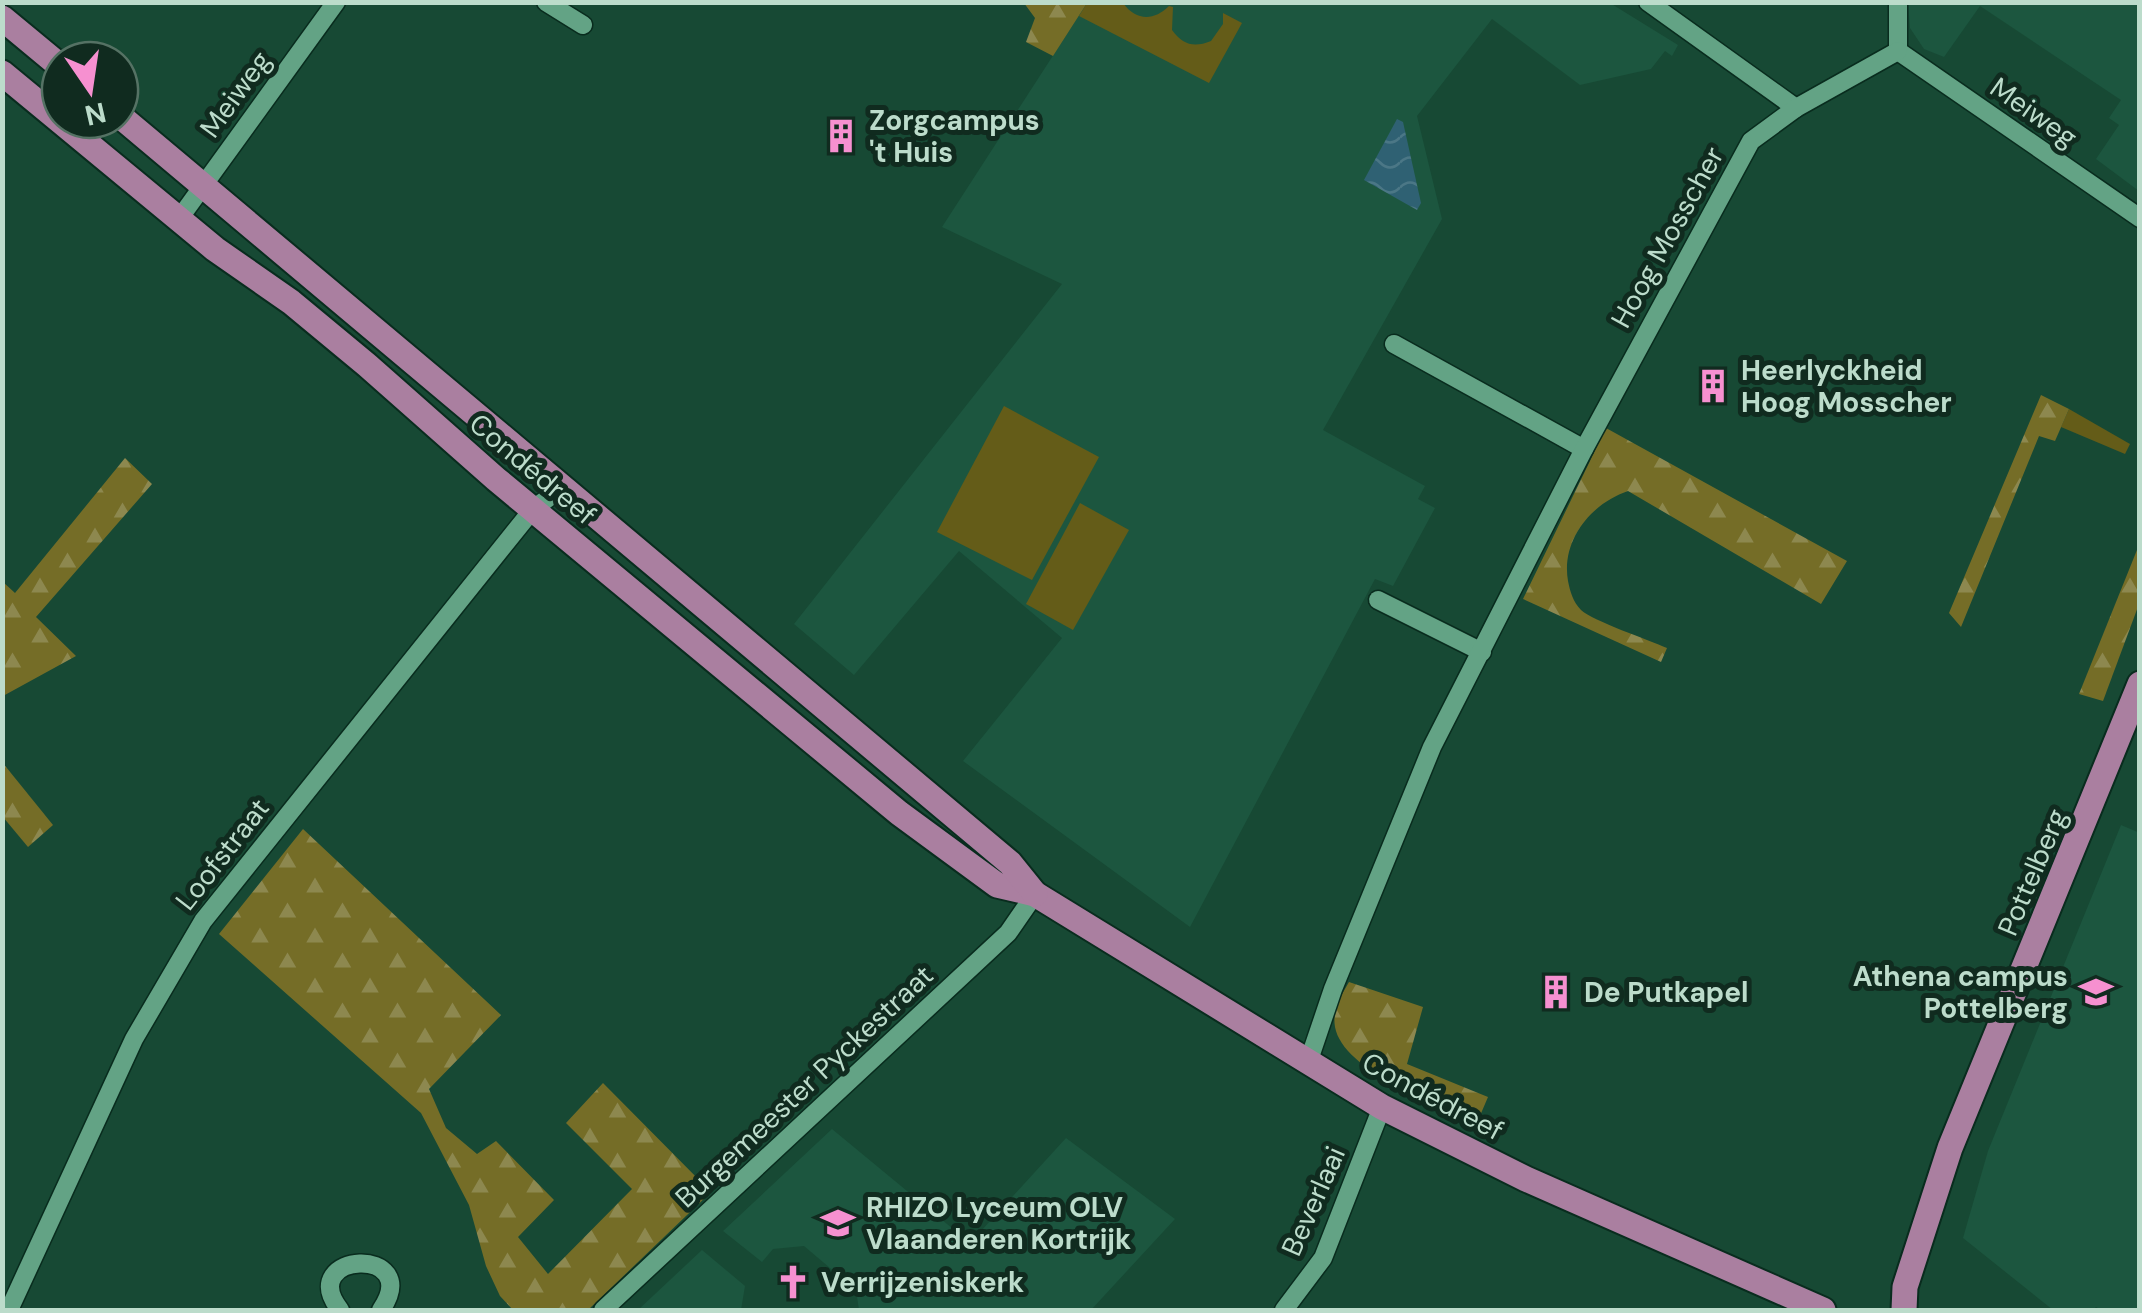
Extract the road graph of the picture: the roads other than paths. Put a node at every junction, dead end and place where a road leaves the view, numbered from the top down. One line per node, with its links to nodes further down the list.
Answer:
1 (336, 2): 12 (street, Meiweg)
2 (546, 2): 6 (street)
3 (1648, 2): 10 (street)
4 (1898, 2): 8 (street)
5 (2, 18): 7 (main road)
6 (584, 25)
7 (40, 49)
8 (1898, 52): 10 (street, Hoog Mosscher); 14 (street, Meiweg)
9 (2, 74): 13 (main road, Condédreef)
10 (1796, 108): 16 (street, Hoog Mosscher)
11 (140, 133): 12 (main road, Condédreef)
12 (202, 185): 13 (street, Meiweg); 17 (main road, Condédreef)
13 (178, 218): 18 (main road, Condédreef)
14 (2140, 218)
15 (1394, 344): 16 (street)
16 (1584, 448): 20 (street, Hoog Mosscher)
17 (562, 488): 18 (street, Loofstraat); 22 (main road, Condédreef)
18 (533, 509): 22 (main road, Condédreef); 25 (street, Loofstraat)
19 (1378, 600): 20 (street)
20 (1482, 652): 23 (street, Hoog Mosscher)
21 (2140, 684): 31 (main road, Pottelberg)
22 (1035, 894): 23 (main road, Condédreef); 28 (street, Burgemeester Pyckestraat)
23 (1309, 1060): 24 (main road, Condédreef)
24 (1382, 1108): 29 (street, Beverlaai); 30 (main road, Condédreef)
25 (9, 1310)
26 (340, 1310): 27 (street)
27 (381, 1310)
28 (604, 1310)
29 (1284, 1310)
30 (1824, 1310)
31 (1904, 1310)

